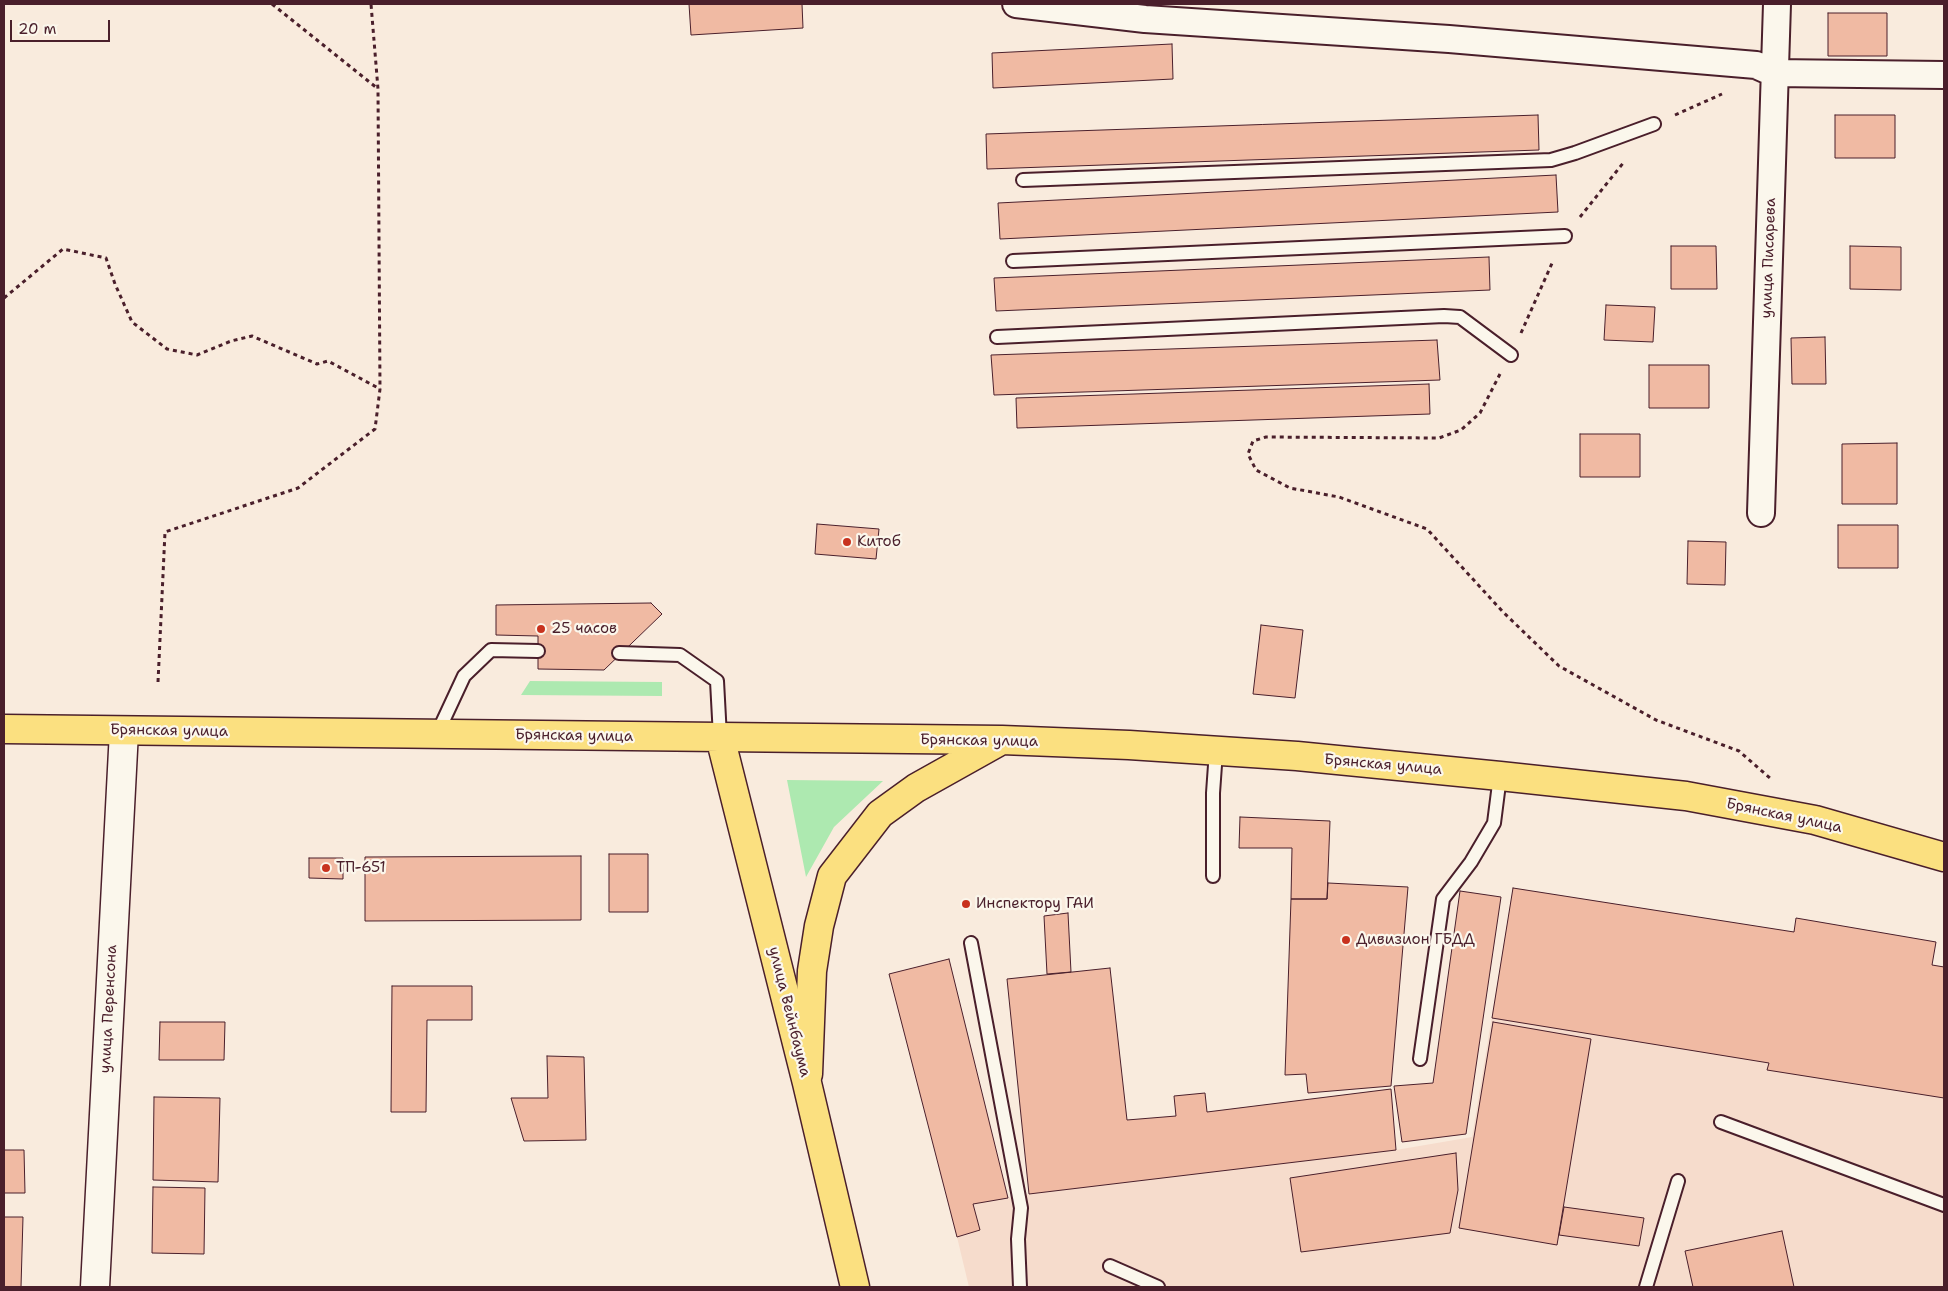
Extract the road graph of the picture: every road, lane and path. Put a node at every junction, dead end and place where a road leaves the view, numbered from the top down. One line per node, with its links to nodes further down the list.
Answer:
1 (272, 4): 7 (path)
2 (371, 4): 7 (path)
3 (1016, 4): 5 (street)
4 (1777, 4): 5 (street, улица Писарева)
5 (1765, 69): 6 (street); 8 (path); 17 (street, улица Писарева)
6 (1944, 75)
7 (378, 89): 15 (path)
8 (1654, 124): 9 (lane)
9 (1022, 180)
10 (1565, 236): 11 (lane)
11 (1012, 261)
12 (4, 298): 15 (path)
13 (997, 337): 14 (lane)
14 (1511, 355)
15 (380, 389): 20 (path)
16 (1248, 454): 28 (path)
17 (1761, 513)
18 (538, 651): 23 (lane)
19 (620, 653): 24 (lane)
20 (158, 682)
21 (4, 729): 22 (main road, Брянская улица)
22 (124, 731): 23 (main road, Брянская улица); 38 (street, улица Перенсона)
23 (437, 734): 24 (main road, Брянская улица)
24 (720, 737): 25 (main road, Брянская улица); 33 (main road, улица Вейнбаума)
25 (1002, 740): 26 (main road, Брянская улица); 33 (main road)
26 (1216, 751): 27 (main road, Брянская улица); 30 (lane)
27 (1500, 776): 29 (main road, Брянская улица); 32 (lane)
28 (1776, 783)
29 (1944, 857)
30 (1213, 876)
31 (971, 944): 40 (lane)
32 (1420, 1059)
33 (807, 1083): 39 (main road, улица Вейнбаума)
34 (1721, 1122): 36 (lane)
35 (1678, 1181): 42 (lane)
36 (1944, 1206)
37 (1110, 1266): 41 (lane)
38 (95, 1287)
39 (855, 1287)
40 (1020, 1287)
41 (1158, 1287)
42 (1646, 1287)

